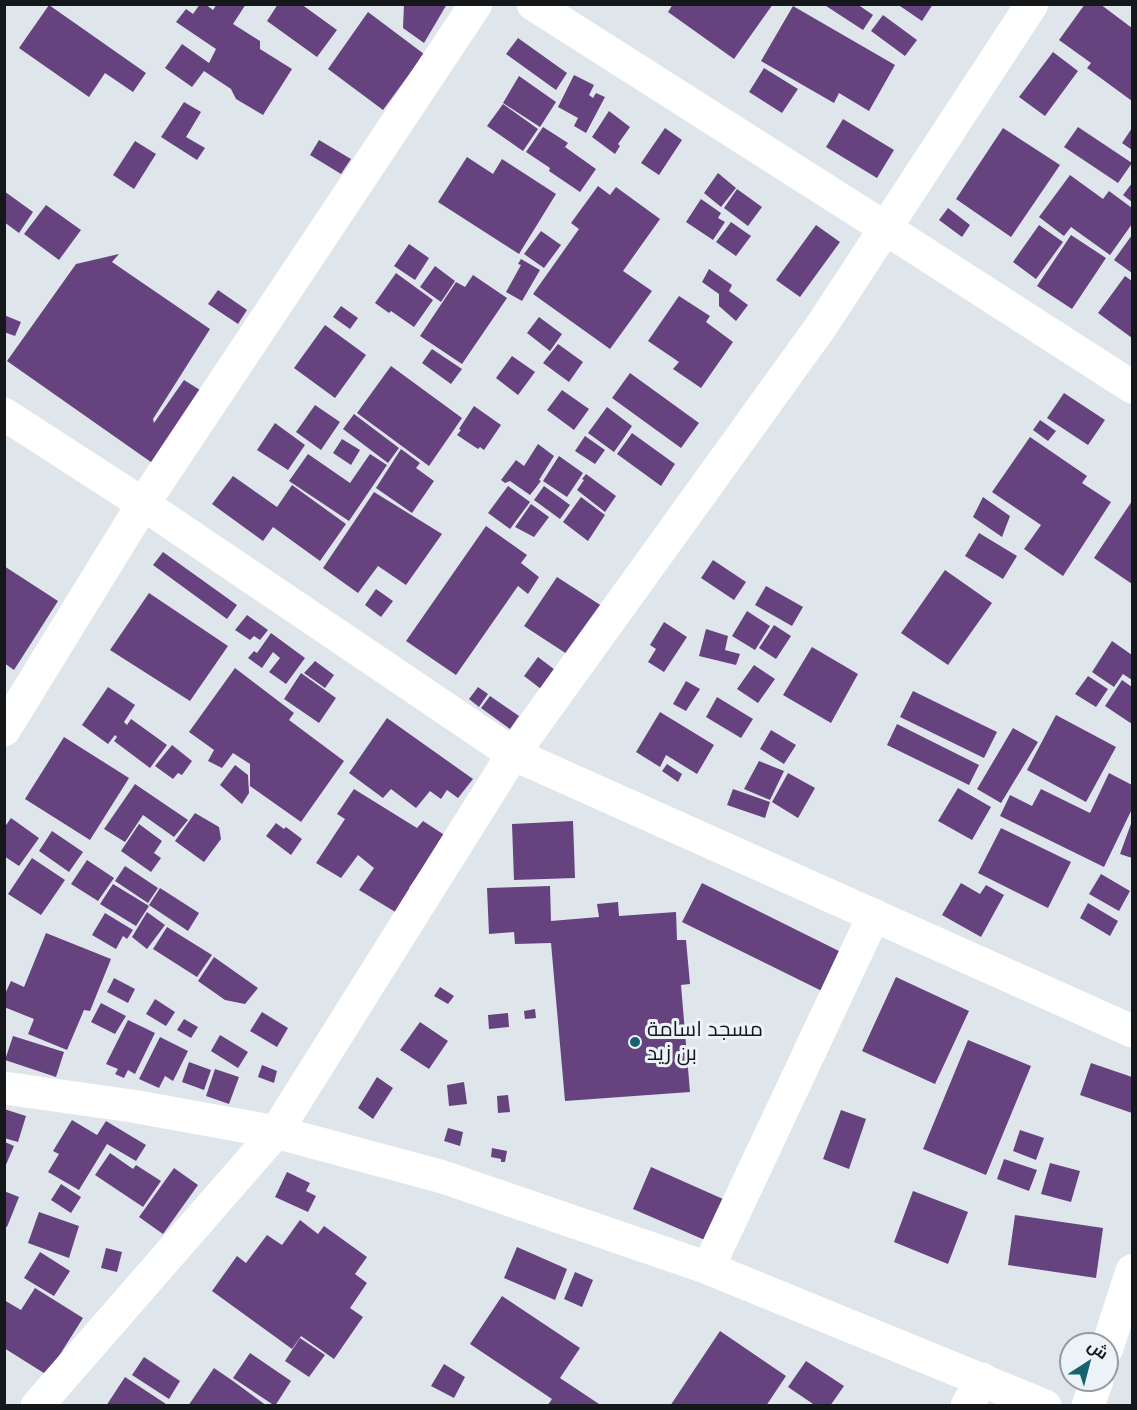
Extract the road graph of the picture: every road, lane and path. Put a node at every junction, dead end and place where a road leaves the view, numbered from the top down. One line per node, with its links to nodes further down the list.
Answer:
1 (476, 4): 7 (street)
2 (1032, 4): 4 (street)
3 (552, 9): 4 (street)
4 (885, 228): 5 (street); 9 (street)
5 (1132, 387)
6 (4, 414): 7 (street)
7 (143, 504): 8 (street); 9 (street)
8 (4, 730)
9 (513, 754): 10 (street); 13 (street)
10 (874, 915): 11 (street); 14 (street)
11 (1132, 1031)
12 (4, 1088): 13 (street)
13 (276, 1132): 14 (street); 18 (street)
14 (708, 1268): 17 (street)
15 (1132, 1271): 16 (street)
16 (1112, 1332)
17 (975, 1392): 19 (street)
18 (37, 1406)
19 (1045, 1406)

